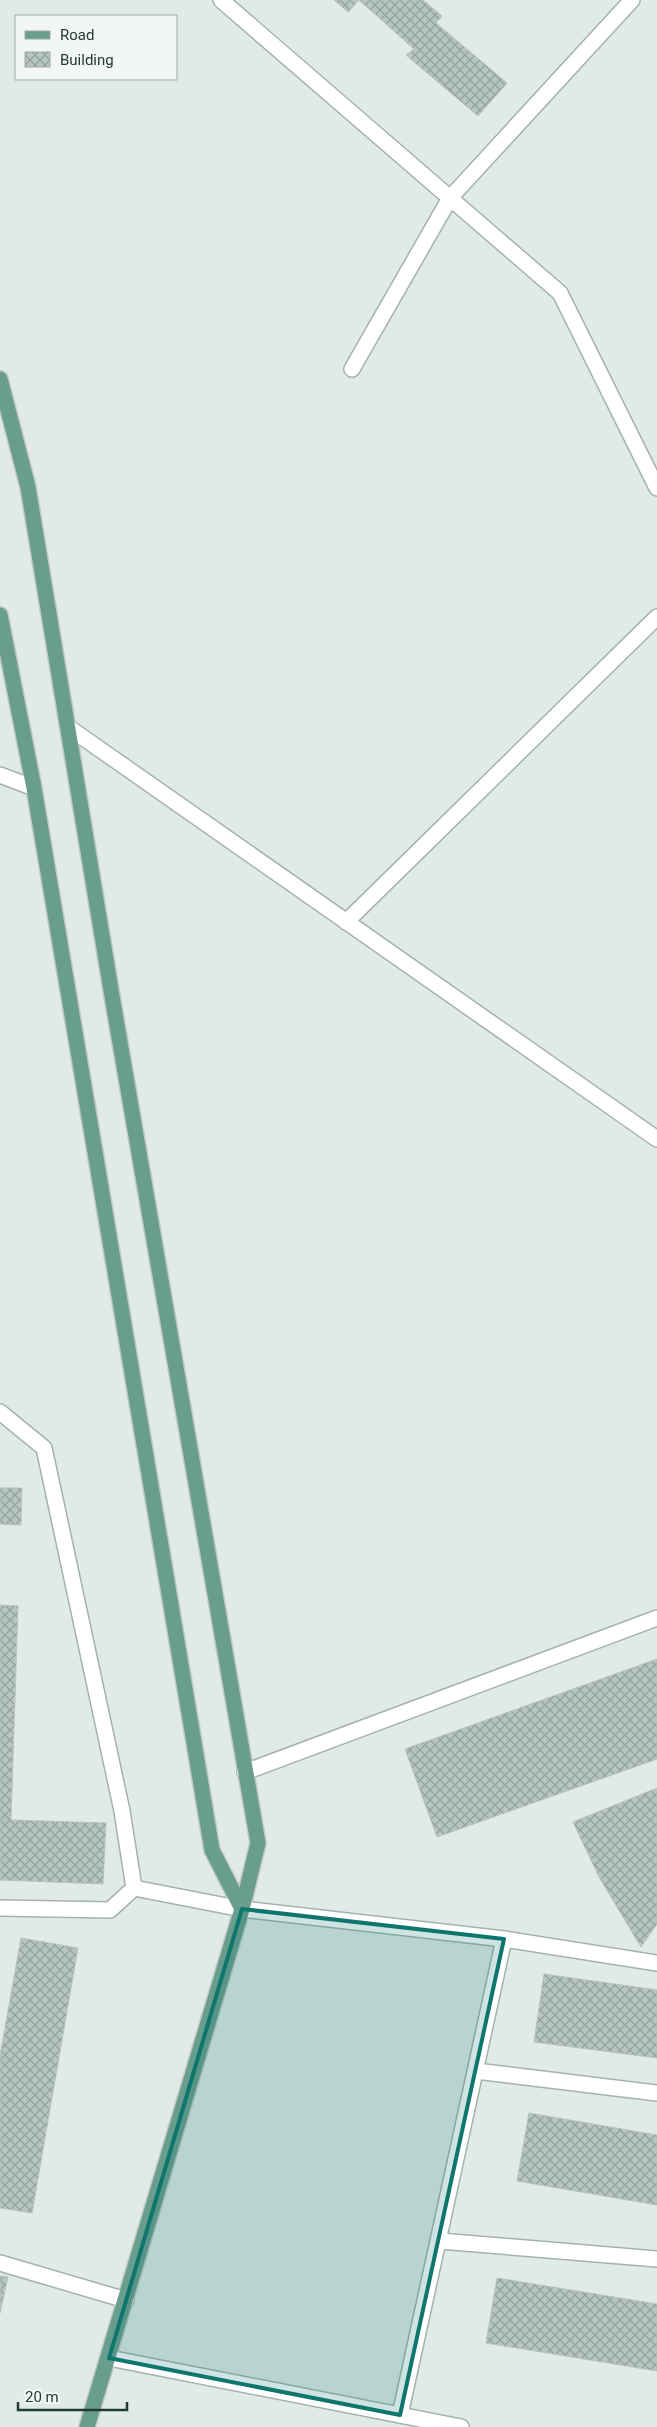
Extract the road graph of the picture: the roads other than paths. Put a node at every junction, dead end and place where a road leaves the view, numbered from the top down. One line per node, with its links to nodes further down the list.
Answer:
1 (221, 0): 3 (street)
2 (632, 0): 3 (street)
3 (450, 198): 4 (street); 6 (street)
4 (352, 369)
5 (0, 379): 9 (main road)
6 (657, 488)
7 (0, 615): 11 (main road)
8 (657, 617): 12 (street)
9 (68, 726): 12 (street); 16 (main road)
10 (0, 775): 11 (street)
11 (34, 788): 19 (main road)
12 (346, 922): 13 (street)
13 (657, 1139)
14 (0, 1412): 17 (street)
15 (657, 1618): 16 (street)
16 (246, 1772): 19 (main road)
17 (134, 1888): 18 (street); 19 (street)
18 (0, 1908)
19 (242, 1908): 20 (street); 27 (main road)
20 (504, 1939): 21 (street); 22 (street)
21 (657, 1963)
22 (476, 2071): 23 (street); 24 (street)
23 (657, 2093)
24 (440, 2240): 25 (street); 29 (street)
25 (657, 2258)
26 (0, 2263): 27 (street)
27 (126, 2300): 28 (main road)
28 (109, 2358): 29 (street); 30 (main road)
29 (400, 2415): 31 (street)
30 (87, 2427)
31 (461, 2427)

